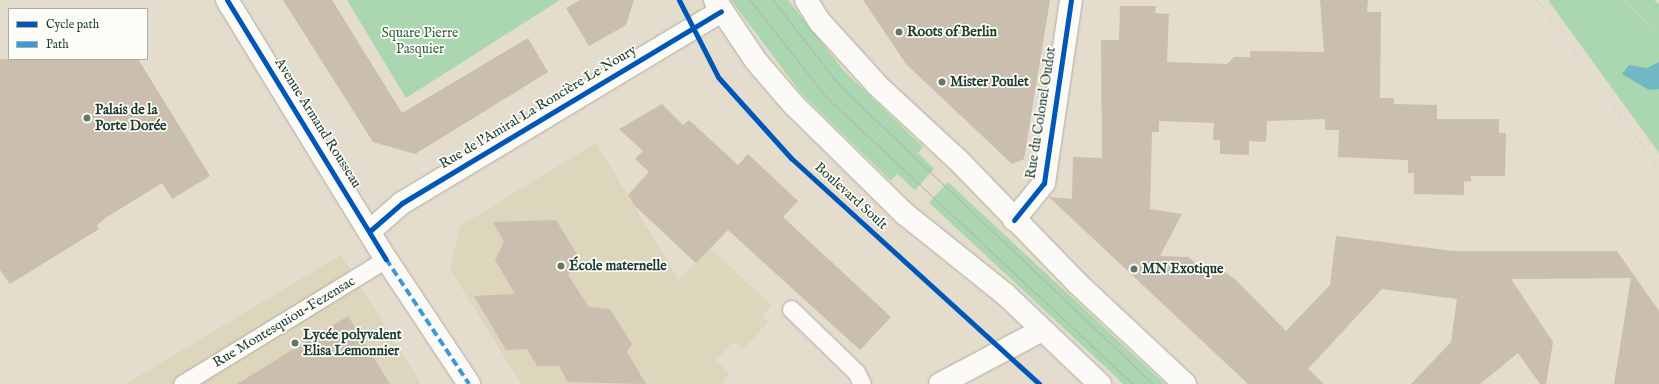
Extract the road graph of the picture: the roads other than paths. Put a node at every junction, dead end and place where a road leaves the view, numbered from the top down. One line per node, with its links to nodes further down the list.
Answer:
1 (227, 0): 6 (street, Avenue Armand Rousseau)
2 (806, 0): 5 (street)
3 (1071, 0): 5 (street, Rue du Colonel Oudot)
4 (718, 5): 6 (street, Rue de l'Amiral La Roncière Le Noury); 9 (street, Boulevard Soult)
5 (1014, 220): 15 (street)
6 (371, 230): 7 (street, Avenue Armand Rousseau)
7 (386, 259): 10 (lane, Rue Montesquiou-Fezensac); 11 (street, Avenue Armand Rousseau)
8 (791, 309): 12 (lane)
9 (1042, 330): 13 (street); 14 (street, Boulevard Soult)
10 (182, 384)
11 (469, 384)
12 (862, 384)
13 (940, 384)
14 (1100, 384)
15 (1185, 384)

